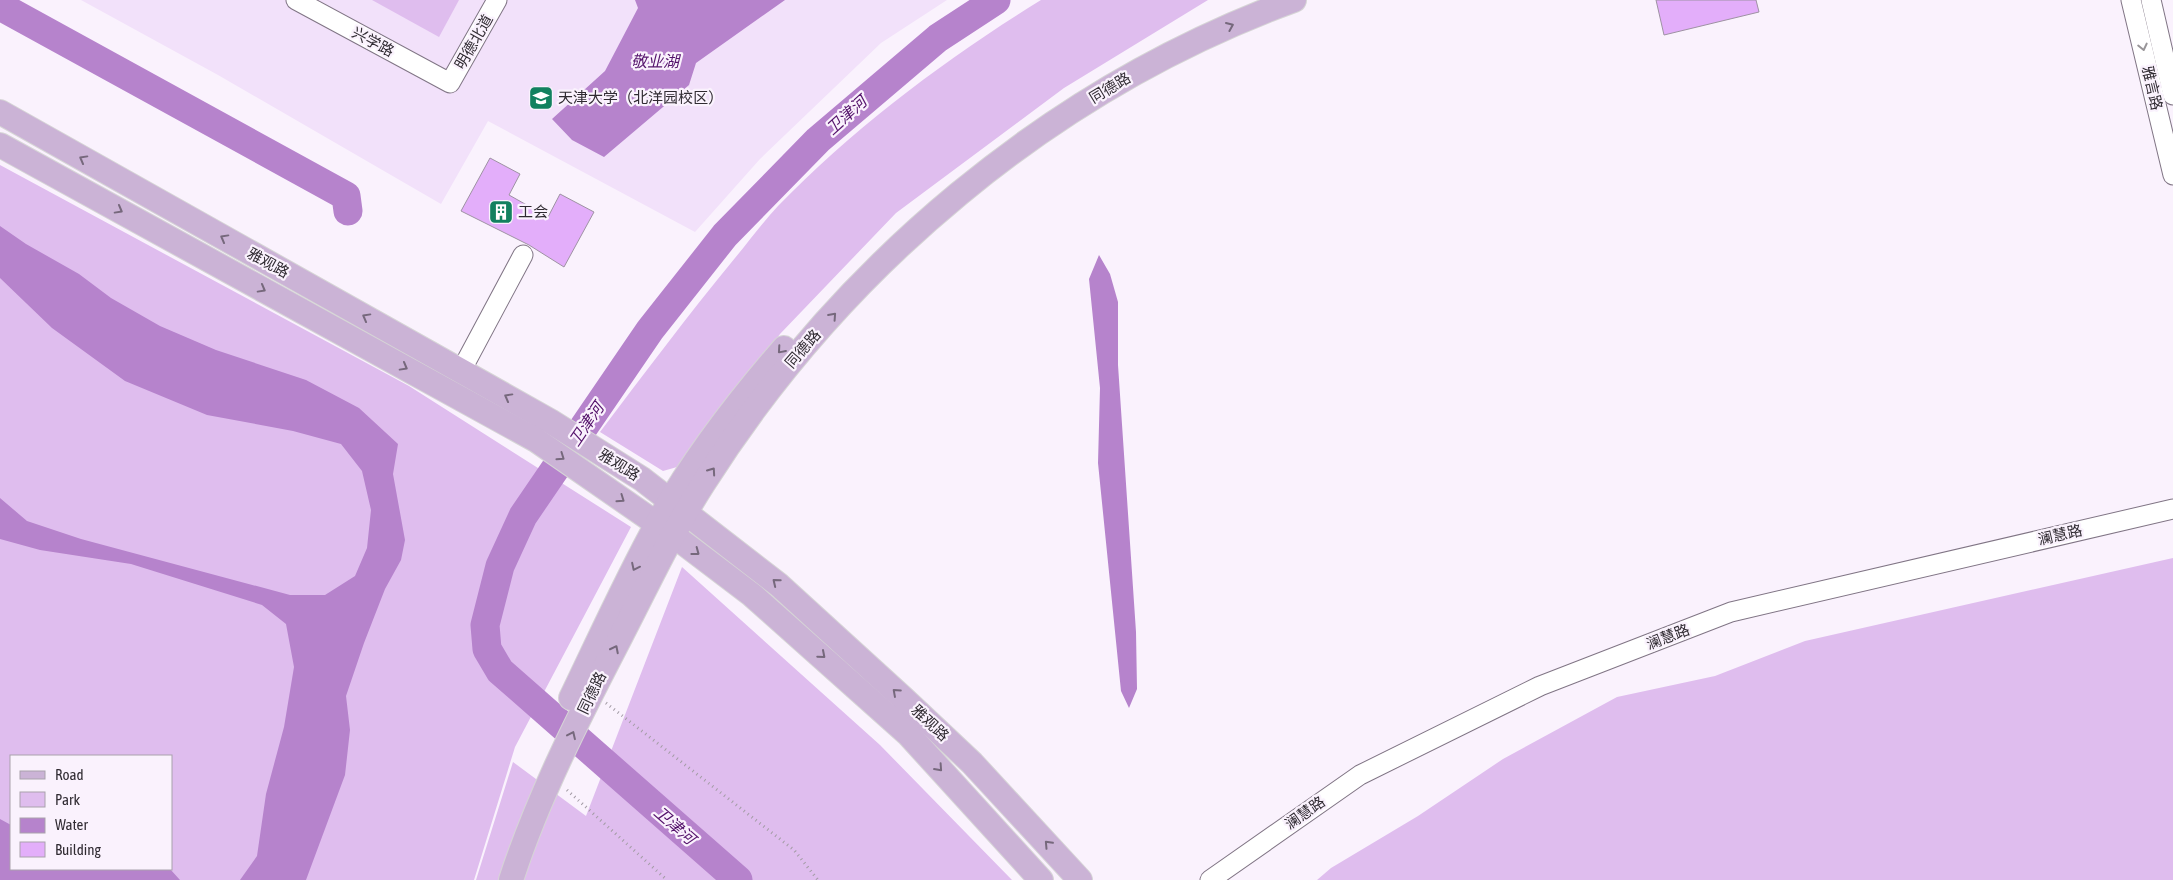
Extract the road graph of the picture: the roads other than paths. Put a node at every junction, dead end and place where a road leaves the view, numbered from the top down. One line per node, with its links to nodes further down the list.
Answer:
1 (296, 0): 7 (street, 兴学路)
2 (497, 0): 7 (street, 明德北道)
3 (1251, 0): 14 (main road, 同德路, one-way to 14)
4 (1294, 0): 14 (main road, 同德路, one-way to 4)
5 (2131, 0): 11 (street, 雅言路, one-way to 11)
6 (2151, 0): 8 (street, 雅言路)
7 (450, 83)
8 (2173, 95)
9 (0, 112): 13 (main road, 雅观路, one-way to 9)
10 (0, 145): 16 (main road, 雅观路, one-way to 16)
11 (2173, 175)
12 (523, 255): 13 (street)
13 (461, 370): 14 (main road, 雅观路, one-way to 13)
14 (679, 507): 16 (main road, 同德路); 19 (main road, 雅观路, one-way to 14)
15 (2173, 509): 20 (street, 澜慧路)
16 (665, 529): 17 (main road, 同德路); 18 (main road, 雅观路, one-way to 18)
17 (509, 877)
18 (1041, 880)
19 (1080, 880)
20 (1210, 880)

